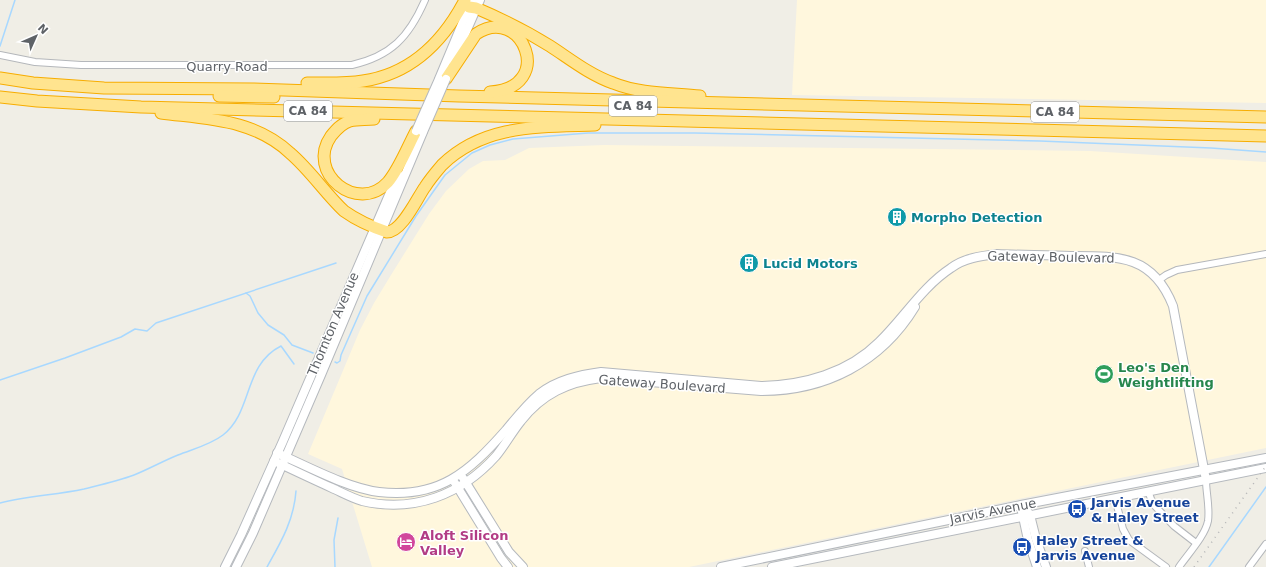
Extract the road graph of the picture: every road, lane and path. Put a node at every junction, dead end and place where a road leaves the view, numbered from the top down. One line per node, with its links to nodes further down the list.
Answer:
1 (425, 0): 3 (street, Quarry Road)
2 (472, 3): 5 (main road, Thornton Avenue); 7 (highway); 10 (highway)
3 (0, 55)
4 (0, 78): 7 (highway, CA 84)
5 (442, 79): 8 (highway); 16 (main road, Thornton Avenue, bridge)
6 (0, 84): 15 (highway, CA 84)
7 (254, 89): 8 (highway, CA 84)
8 (365, 92): 10 (highway, CA 84)
9 (0, 97): 11 (highway, CA 84)
10 (750, 104): 13 (highway, CA 84)
11 (119, 106): 12 (highway, CA 84); 18 (highway)
12 (496, 116): 14 (highway, CA 84); 16 (highway)
13 (1266, 117)
14 (690, 120): 17 (highway, CA 84); 18 (highway)
15 (1266, 122)
16 (420, 131): 18 (main road, Thornton Avenue)
17 (1266, 136)
18 (378, 229): 22 (main road, Thornton Avenue); 25 (main road, Thornton Avenue)
19 (1266, 254): 20 (street)
20 (1160, 280): 21 (main road, Gateway Boulevard); 27 (main road)
21 (923, 293): 28 (main road, Gateway Boulevard); 31 (main road, Gateway Boulevard)
22 (277, 453): 24 (main road, Thornton Avenue); 25 (main road, Gateway Boulevard)
23 (1266, 458): 27 (main road, Jarvis Avenue)
24 (274, 461): 25 (main road, Gateway Boulevard); 40 (main road, Thornton Avenue)
25 (284, 461): 29 (main road, Gateway Boulevard); 32 (main road, Gateway Boulevard); 41 (main road, Thornton Avenue)
26 (1266, 468): 30 (main road, Jarvis Avenue)
27 (1204, 470): 30 (main road); 35 (main road, Jarvis Avenue)
28 (461, 474): 29 (main road, Gateway Boulevard); 31 (main road)
29 (453, 479): 32 (main road)
30 (1206, 480): 33 (main road, Jarvis Avenue); 37 (street)
31 (466, 482): 32 (main road, Gateway Boulevard); 43 (main road)
32 (458, 487): 42 (main road)
33 (1148, 491): 34 (main road, Jarvis Avenue); 37 (street)
34 (1115, 498): 36 (main road, Jarvis Avenue); 49 (street)
35 (1021, 505): 36 (main road); 44 (main road, Jarvis Avenue)
36 (1026, 515): 45 (main road, Jarvis Avenue); 46 (main road); 47 (main road)
37 (1196, 543): 50 (street)
38 (1266, 544): 51 (street)
39 (1085, 551): 48 (street)
40 (225, 567)
41 (236, 567)
42 (508, 567)
43 (523, 567)
44 (721, 567)
45 (772, 567)
46 (1038, 567)
47 (1046, 567)
48 (1088, 567)
49 (1166, 567)
50 (1179, 567)
51 (1249, 567)

